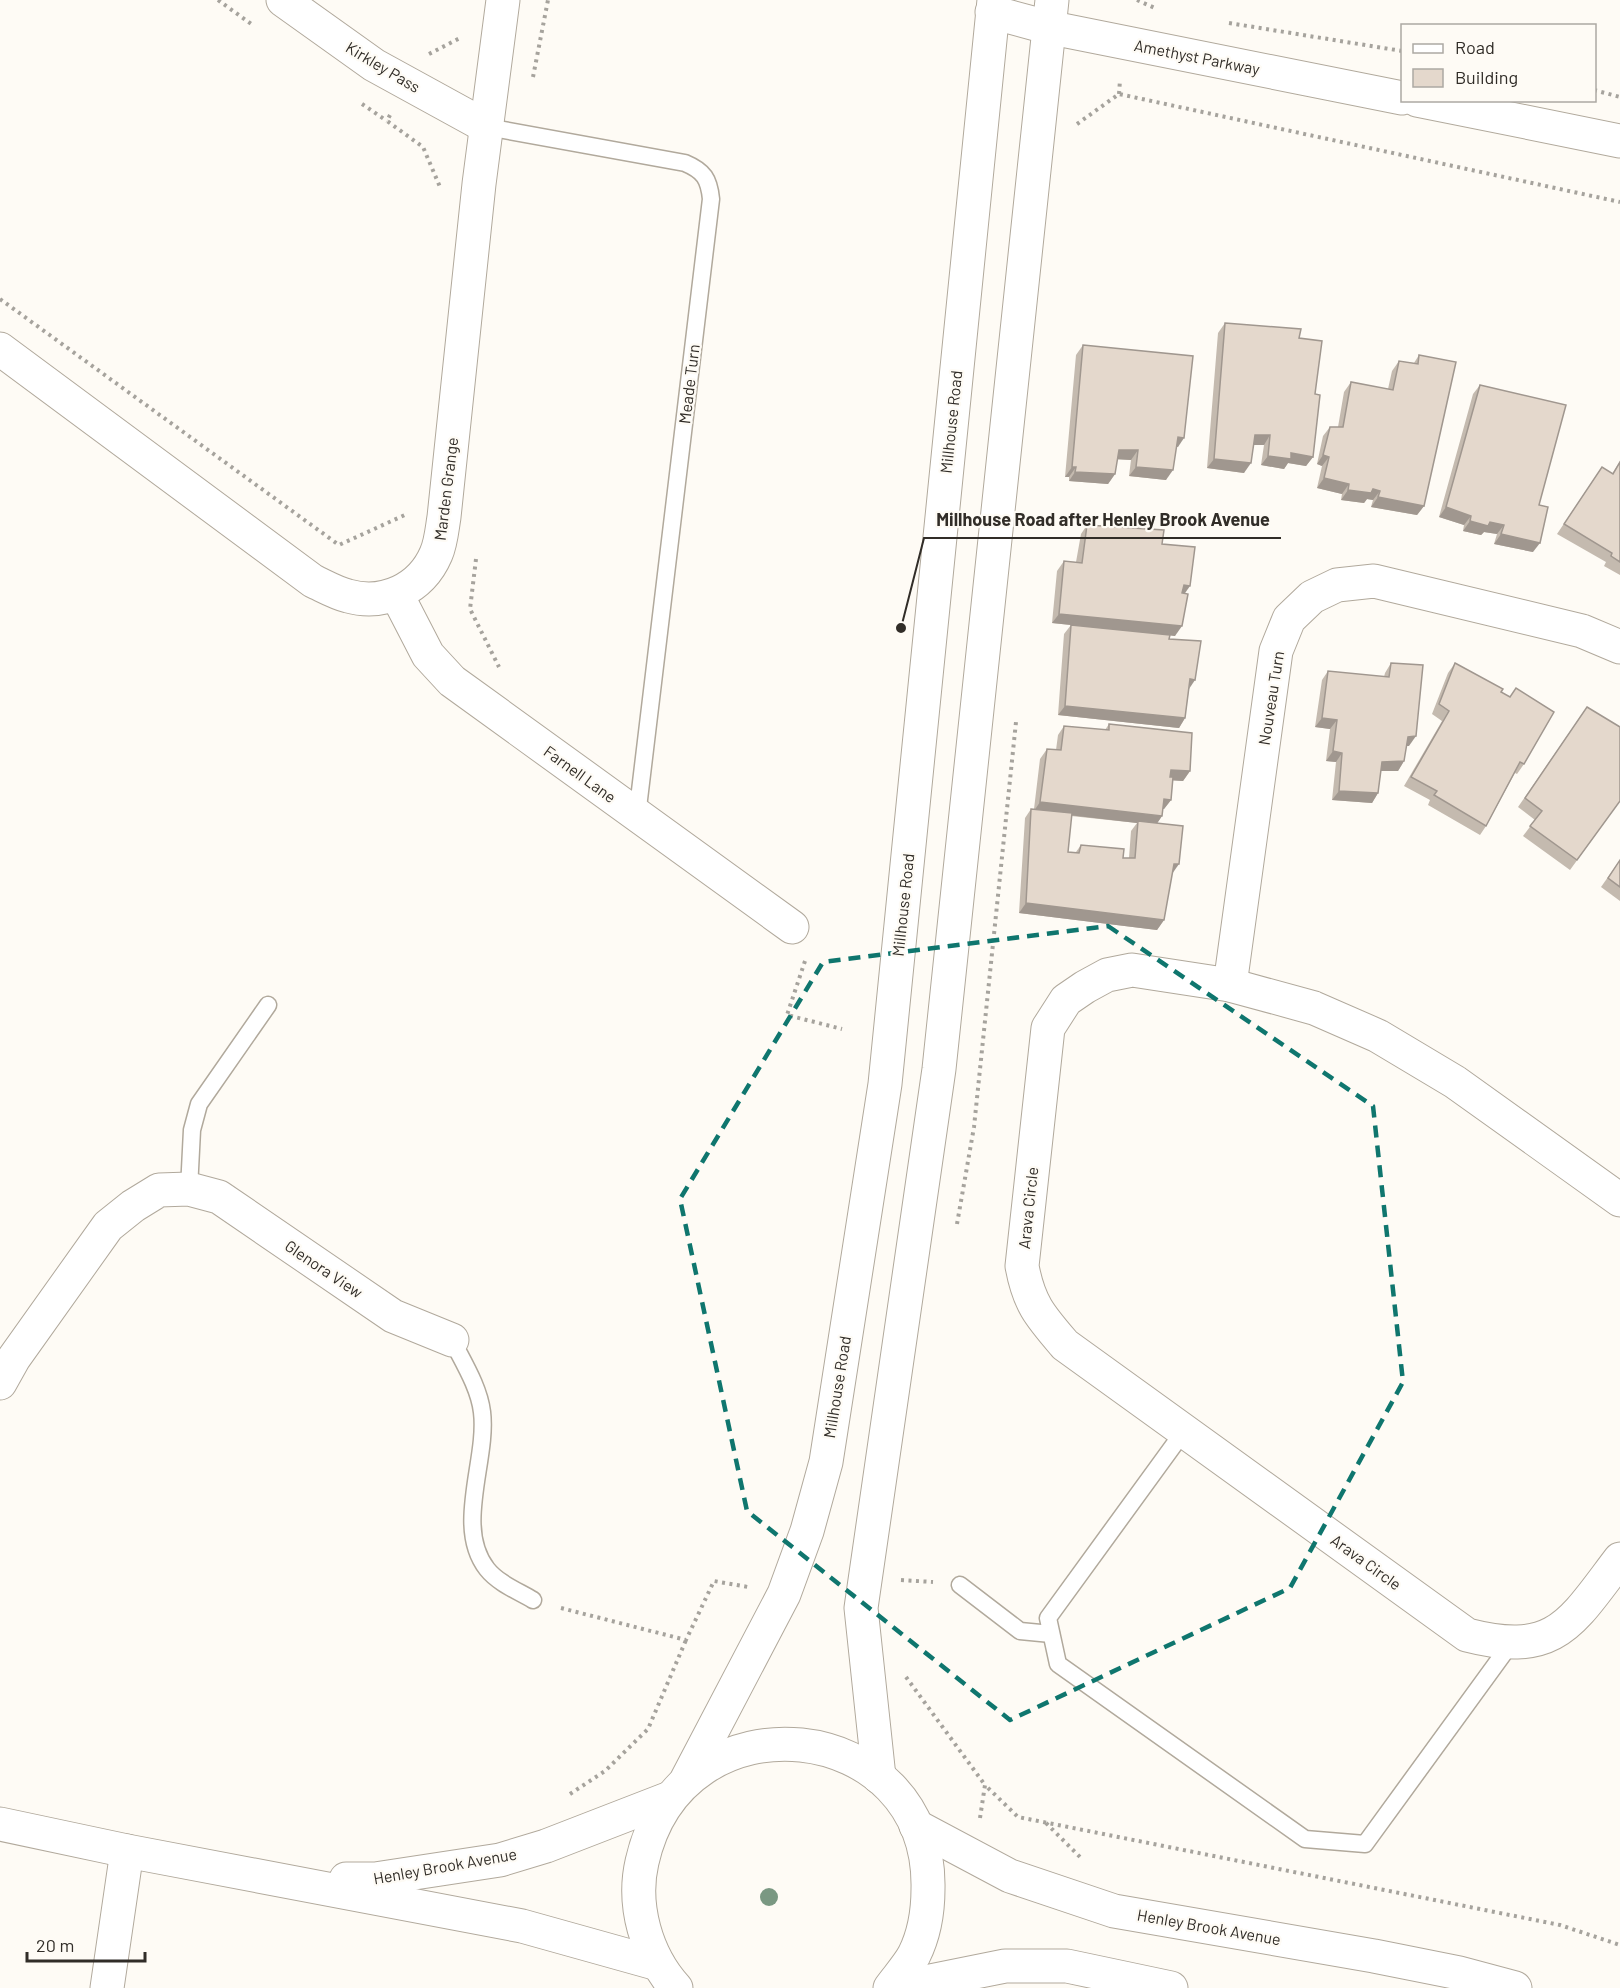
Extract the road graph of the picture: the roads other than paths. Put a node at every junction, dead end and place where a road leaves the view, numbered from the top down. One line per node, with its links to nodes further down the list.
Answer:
1 (283, 0): 7 (street, Kirkley Pass)
2 (503, 0): 7 (street, Marden Grange)
3 (993, 6): 4 (street, Amethyst Parkway); 27 (street, Millhouse Road)
4 (1050, 14): 5 (street, Amethyst Parkway); 26 (street)
5 (1401, 98)
6 (1427, 102): 8 (street)
7 (487, 127): 10 (street, Marden Grange); 12 (lane, Meade Turn)
8 (1620, 141)
9 (0, 350): 10 (street, Marden Grange)
10 (397, 595): 12 (street, Farnell Lane)
11 (1620, 647): 14 (street, Nouveau Turn)
12 (637, 817): 13 (street, Farnell Lane)
13 (800, 940)
14 (1230, 985): 17 (street, Arava Circle); 20 (street, Arava Circle)
15 (268, 1005): 16 (lane)
16 (189, 1189): 18 (street, Glenora View); 19 (street, Glenora View)
17 (1620, 1200)
18 (452, 1340): 23 (lane, Glenora View)
19 (0, 1383)
20 (1184, 1431): 24 (lane); 25 (street, Arava Circle)
21 (1620, 1559): 25 (street, Arava Circle)
22 (960, 1585): 24 (lane)
23 (533, 1600)
24 (1051, 1634): 25 (lane)
25 (1512, 1642)
26 (879, 1777): 27 (street); 29 (street)
27 (679, 1789): 31 (street, Henley Brook Avenue); 32 (street, Millhouse Road)
28 (0, 1824): 30 (street, Henley Brook Avenue)
29 (916, 1826): 34 (street); 37 (street, Henley Brook Avenue)
30 (127, 1851): 31 (street, Henley Brook Avenue); 33 (street)
31 (281, 1879): 32 (street, Henley Brook Avenue)
32 (667, 1976)
33 (107, 1988)
34 (890, 1988)
35 (896, 1988): 36 (street)
36 (1171, 1988)
37 (1515, 1988)

